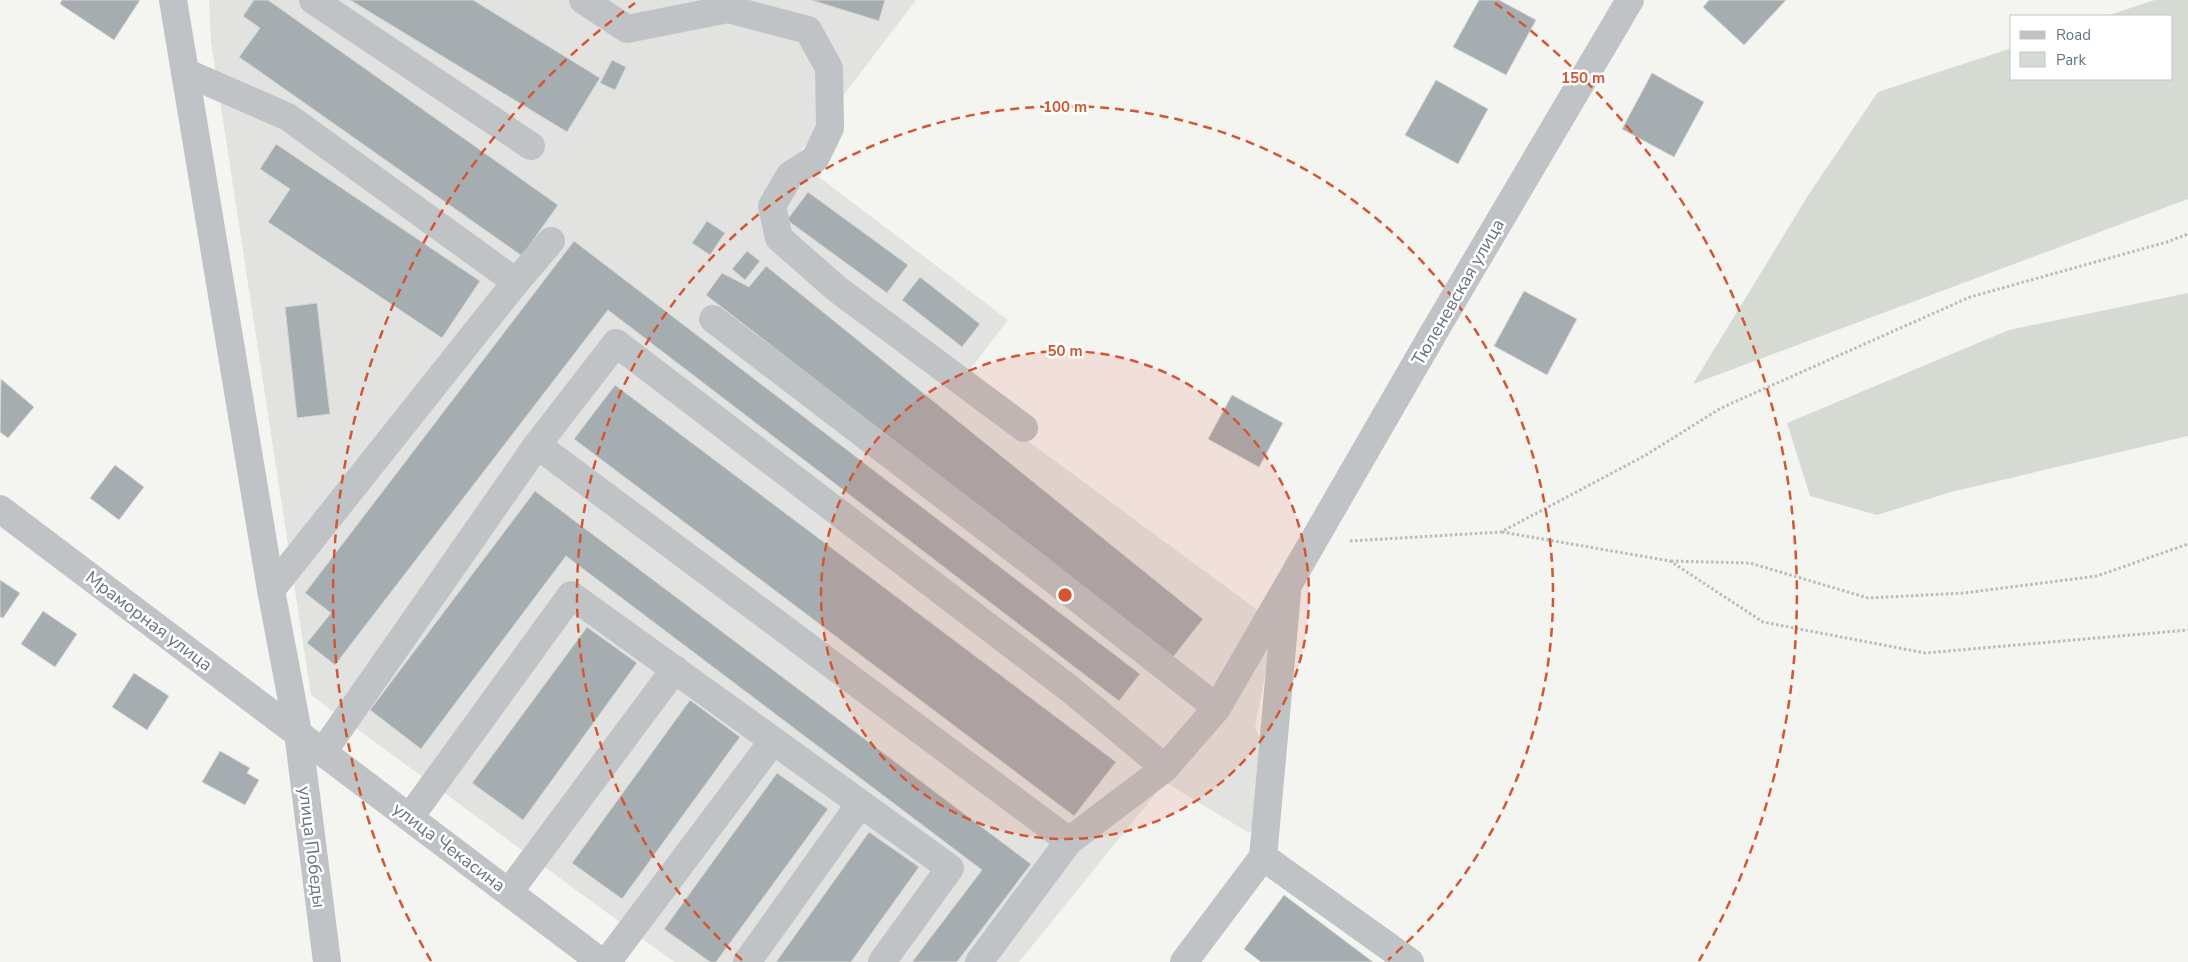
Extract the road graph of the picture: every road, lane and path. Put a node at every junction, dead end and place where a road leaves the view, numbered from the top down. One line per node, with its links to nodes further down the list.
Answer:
1 (173, 0): 5 (street, улица Победы)
2 (313, 0): 6 (street)
3 (583, 0): 11 (street)
4 (1630, 0): 15 (street, Тюленевская улица)
5 (185, 72): 9 (street); 19 (street, улица Победы)
6 (531, 146)
7 (2188, 234): 14 (path)
8 (551, 241): 9 (street)
9 (516, 282): 19 (street)
10 (713, 320): 22 (street)
11 (1024, 428)
12 (537, 445): 25 (street); 26 (street); 29 (street)
13 (0, 509): 23 (street, Мраморная улица)
14 (1501, 532): 15 (path); 17 (path)
15 (1312, 543): 18 (street, Тюленевская улица)
16 (2188, 544): 17 (path)
17 (1670, 561): 20 (path)
18 (1288, 585): 22 (street, Тюленевская улица); 30 (street)
19 (271, 590): 23 (street, улица Победы)
20 (2188, 630)
21 (675, 669): 24 (street); 28 (street); 31 (street)
22 (1217, 708): 26 (street, Тюленевская улица)
23 (298, 732): 25 (street, улица Чекасина); 32 (street, улица Победы)
24 (773, 740): 27 (street); 34 (street)
25 (323, 752): 28 (street, улица Чекасина)
26 (1165, 768): 29 (street, Тюленевская улица)
27 (860, 804): 35 (street); 36 (street)
28 (410, 817): 31 (street, улица Чекасина)
29 (1069, 841): 37 (street, Тюленевская улица)
30 (1263, 856): 38 (street); 39 (street)
31 (509, 892): 33 (street, улица Чекасина)
32 (327, 962)
33 (601, 962)
34 (607, 962)
35 (747, 962)
36 (882, 962)
37 (979, 962)
38 (1184, 962)
39 (1410, 962)

